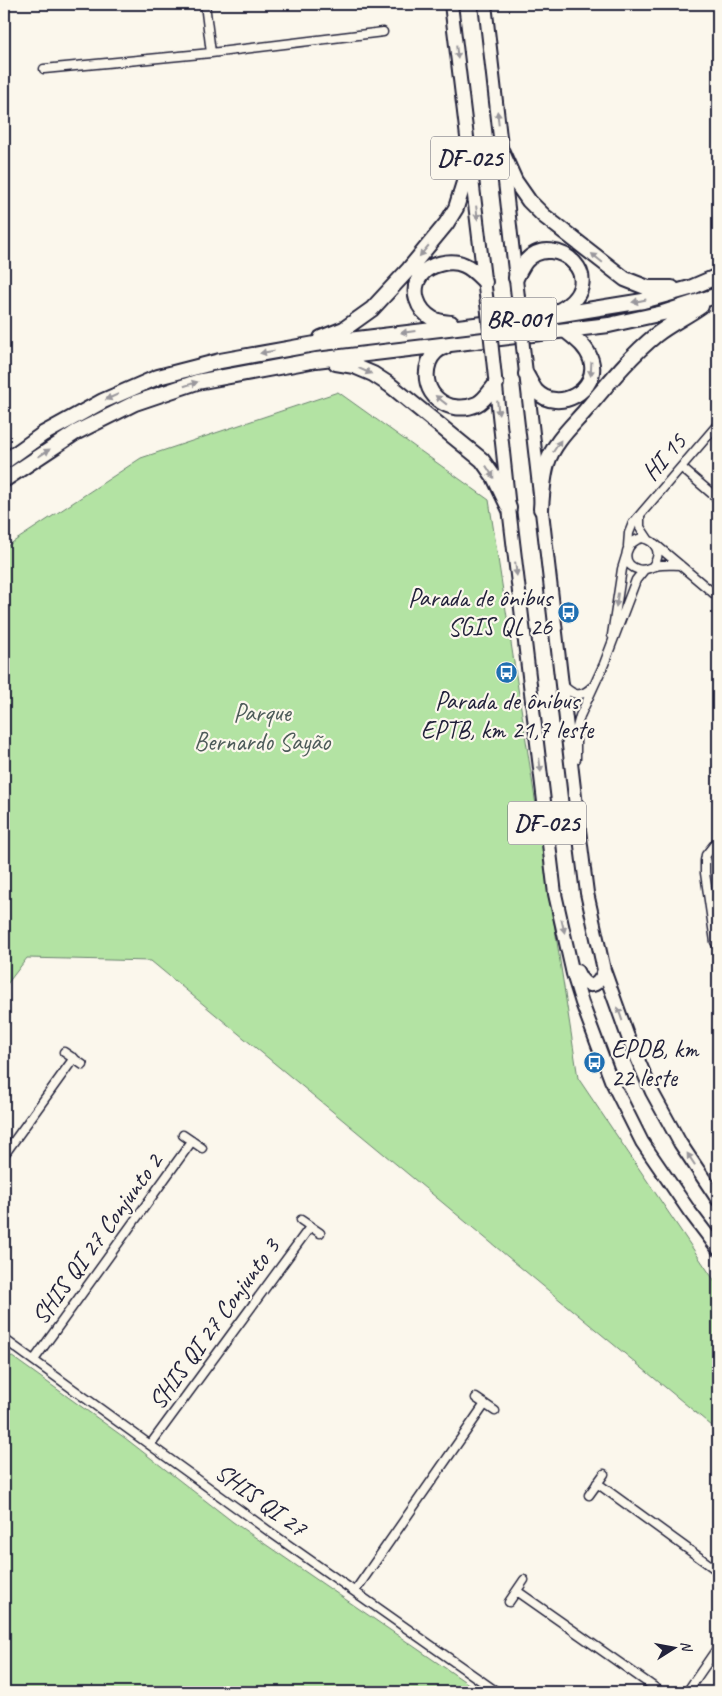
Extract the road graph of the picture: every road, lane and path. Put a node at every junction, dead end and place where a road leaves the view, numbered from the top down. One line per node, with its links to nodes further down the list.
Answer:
1 (206, 4): 5 (street)
2 (451, 4): 8 (main road, DF-025, one-way to 8)
3 (485, 4): 7 (main road, DF-025, one-way to 3)
4 (383, 32): 5 (street)
5 (211, 52): 6 (street)
6 (44, 69)
7 (502, 152): 10 (main road, DF-025); 12 (highway, one-way to 7)
8 (470, 163): 11 (main road, DF-025, one-way to 11); 18 (highway, one-way to 18)
9 (718, 276): 12 (highway, BR-001)
10 (516, 278): 14 (highway); 20 (main road, DF-025, bridge)
11 (485, 282): 15 (highway); 21 (main road, DF-025, bridge)
12 (690, 288): 14 (highway, BR-001, one-way to 14)
13 (715, 296): 16 (highway, BR-001); 28 (highway, one-way to 13)
14 (550, 316): 15 (highway, BR-001)
15 (462, 326): 18 (highway, BR-001, one-way to 18)
16 (566, 331): 17 (highway, BR-001); 20 (highway, one-way to 20)
17 (459, 343): 19 (highway, BR-001); 21 (highway, one-way to 17)
18 (315, 344): 23 (highway, BR-001, one-way to 23)
19 (318, 360): 25 (highway, BR-001, one-way to 19); 27 (highway, one-way to 27)
20 (526, 374): 28 (main road, DF-025)
21 (496, 384): 27 (main road, DF-025, one-way to 27)
22 (718, 424): 24 (street, HI 15)
23 (4, 462)
24 (682, 468): 26 (street); 29 (street, HI 15)
25 (4, 480)
26 (718, 499)
27 (509, 508): 40 (main road, DF-025, one-way to 40)
28 (541, 509): 36 (main road, DF-025)
29 (640, 516): 30 (street, HI 15); 31 (street, HI 15)
30 (650, 541): 31 (street); 32 (street); 33 (street)
31 (627, 550): 33 (street); 35 (street, HI 15, one-way to 35)
32 (680, 565): 33 (street); 34 (street)
33 (648, 568): 35 (street)
34 (718, 597)
35 (611, 646): 37 (street)
36 (561, 683): 37 (street); 38 (main road, DF-025)
37 (595, 684): 38 (street)
38 (576, 806): 42 (main road, DF-025)
39 (718, 840): 41 (street)
40 (567, 945): 42 (main road); 54 (main road, DF-025)
41 (718, 946)
42 (604, 970): 50 (main road, DF-025, one-way to 42)
43 (64, 1052): 44 (street)
44 (74, 1058): 45 (street); 49 (street)
45 (83, 1065)
46 (183, 1135): 47 (street)
47 (192, 1142): 48 (street); 56 (street, SHIS QI 27 Conjunto 2)
48 (202, 1148)
49 (4, 1155)
50 (718, 1200)
51 (301, 1220): 52 (street)
52 (310, 1227): 53 (street); 60 (street, SHIS QI 27 Conjunto 3)
53 (320, 1233)
54 (718, 1249)
55 (4, 1339): 56 (street, SHIS QI 27)
56 (34, 1360): 60 (street, SHIS QI 27)
57 (476, 1398): 58 (street)
58 (485, 1404): 59 (street); 66 (street)
59 (495, 1411)
60 (150, 1444): 66 (street, SHIS QI 27)
61 (604, 1474): 62 (street)
62 (597, 1483): 63 (street); 64 (street)
63 (589, 1495)
64 (718, 1571)
65 (524, 1580): 67 (street)
66 (355, 1591): 70 (street, SHIS QI 27)
67 (517, 1591): 68 (street); 71 (street)
68 (509, 1602)
69 (718, 1647): 72 (street)
70 (497, 1692)
71 (661, 1692)
72 (687, 1692)

